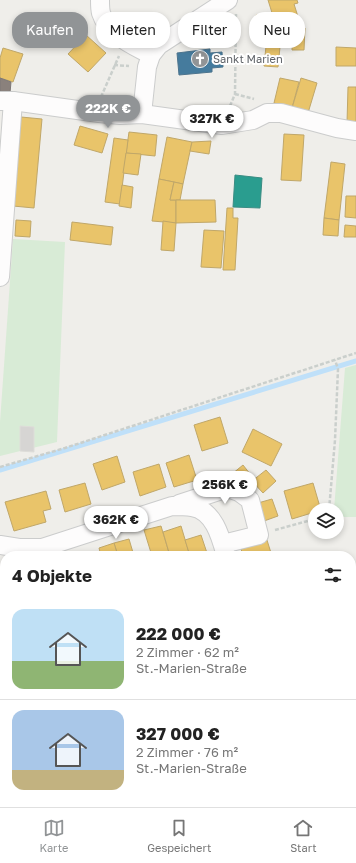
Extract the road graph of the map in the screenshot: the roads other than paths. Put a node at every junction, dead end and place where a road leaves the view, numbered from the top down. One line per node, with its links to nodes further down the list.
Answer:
1 (100, 0): 3 (street)
2 (232, 4): 3 (street)
3 (151, 55): 5 (street)
4 (6, 101): 5 (street); 7 (street)
5 (142, 114): 6 (street)
6 (356, 131)
7 (0, 278)
8 (172, 506): 9 (street); 10 (street); 10 (street)
9 (0, 545)
10 (225, 550)

